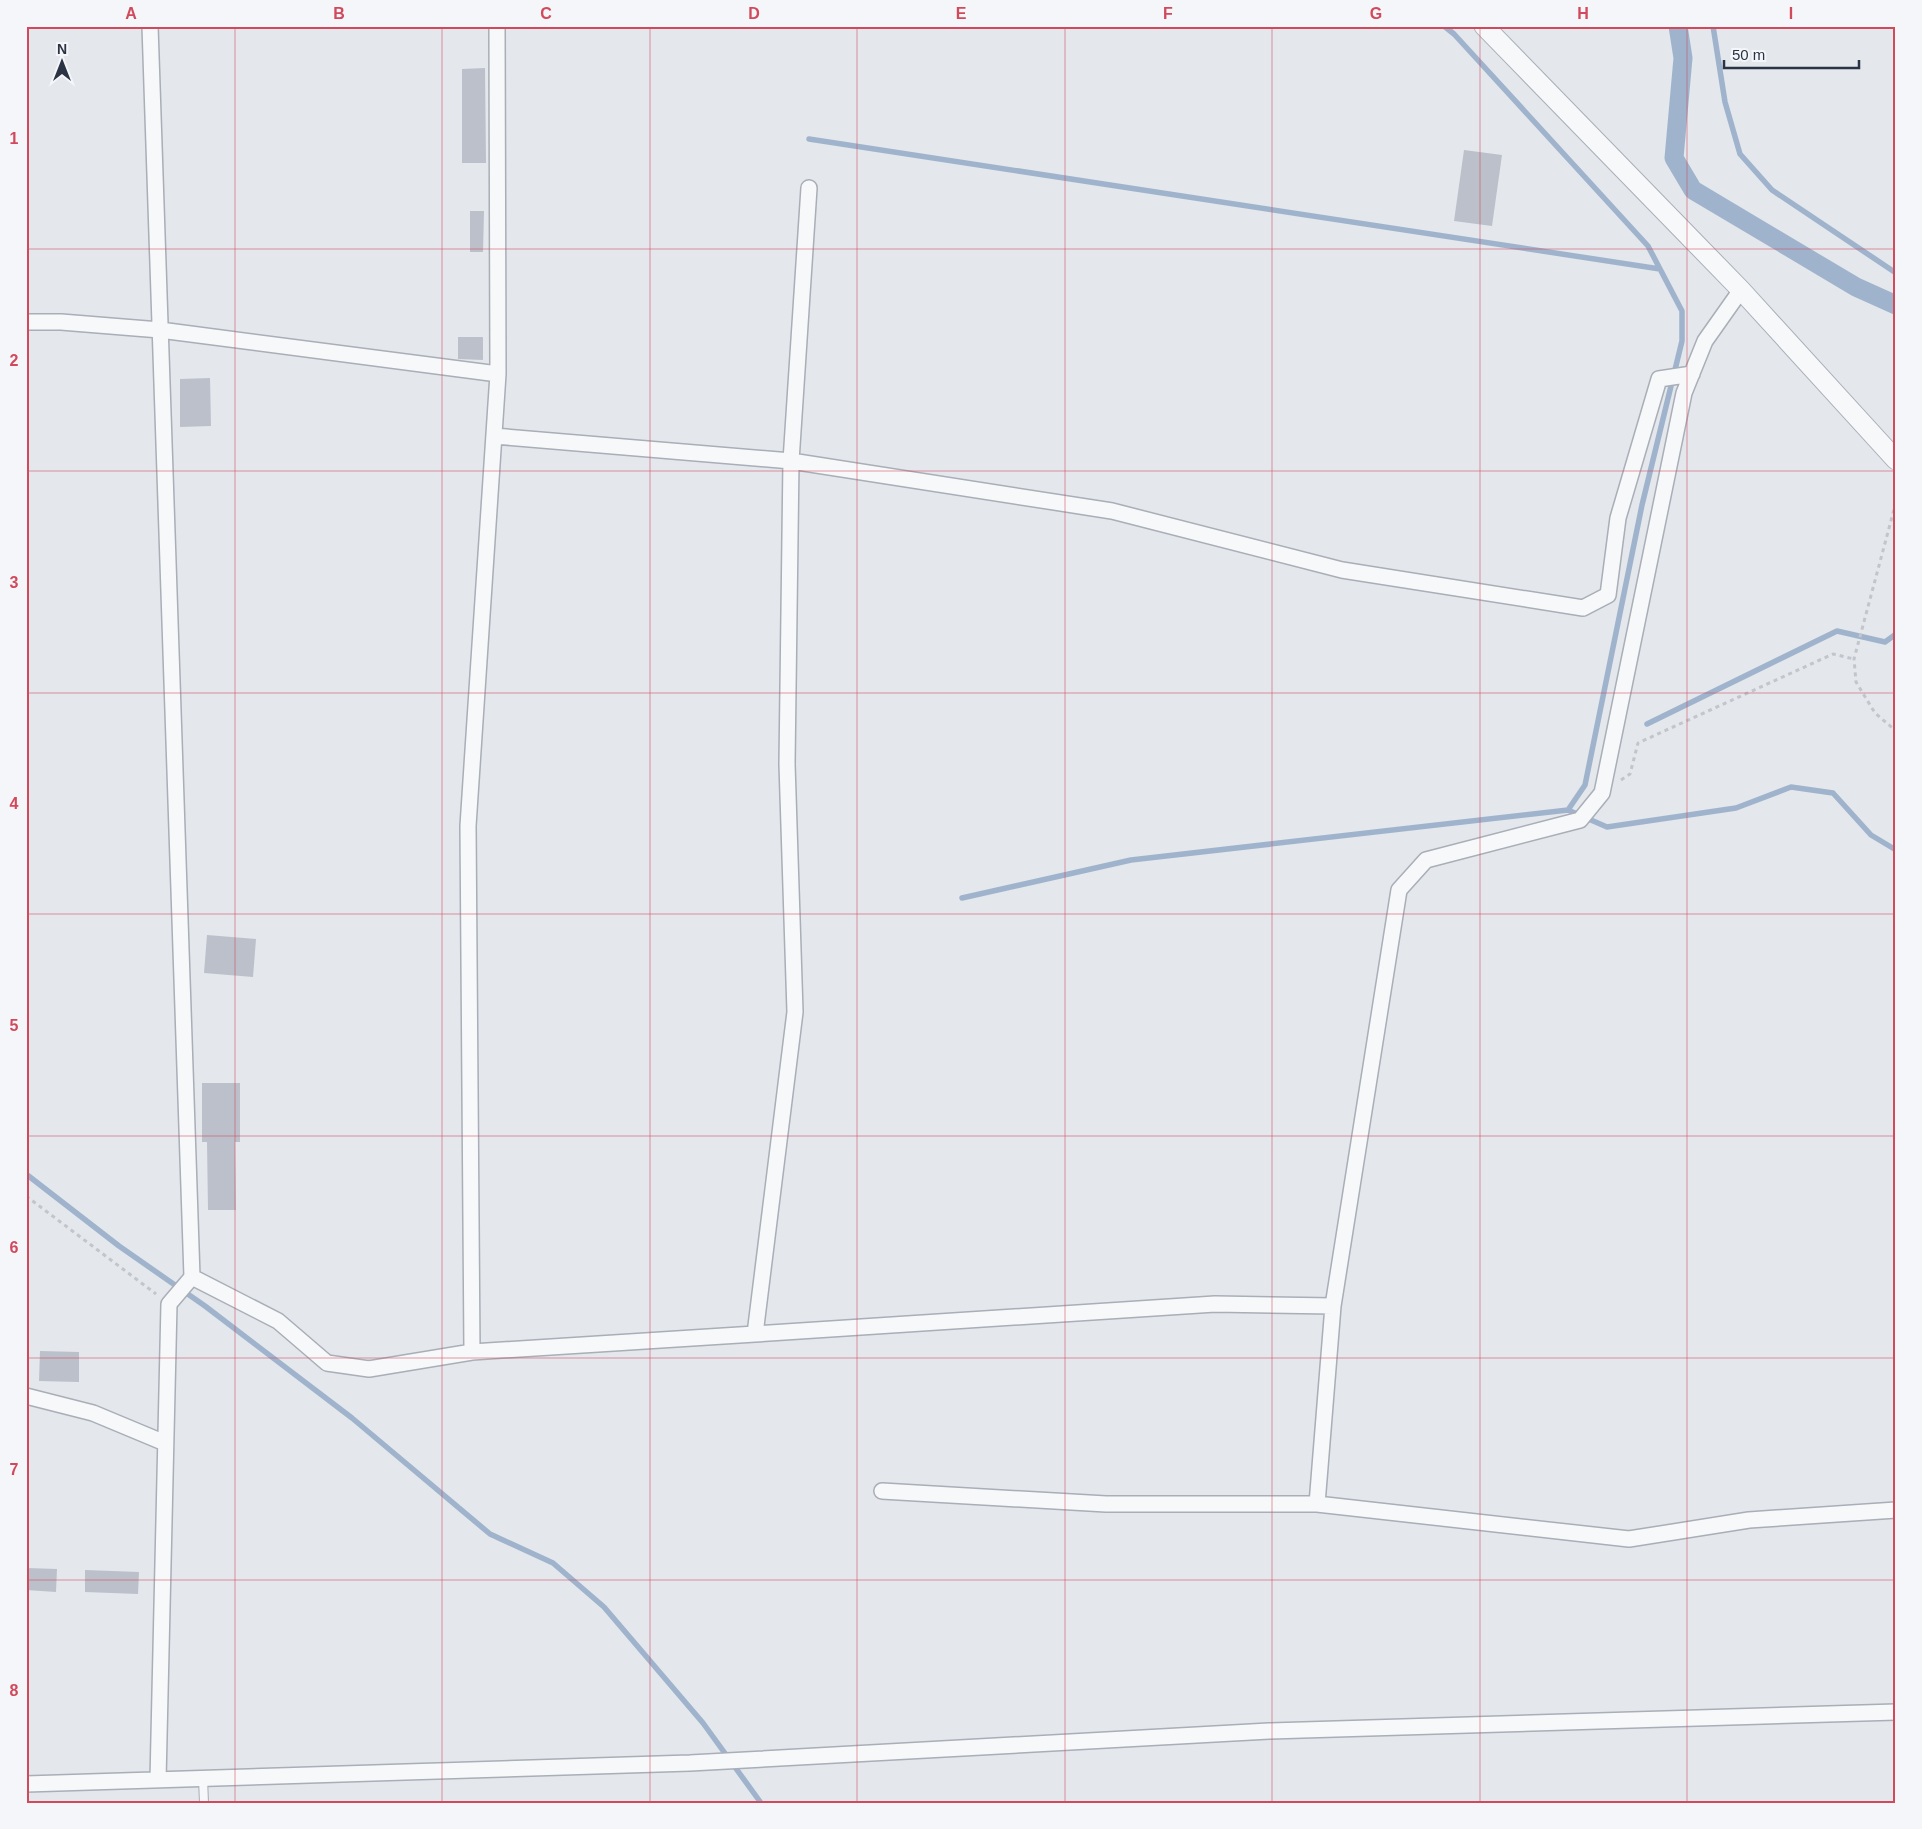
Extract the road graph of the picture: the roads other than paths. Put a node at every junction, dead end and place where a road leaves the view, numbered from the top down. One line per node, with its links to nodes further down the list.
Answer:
1 (150, 26): 7 (street)
2 (497, 26): 8 (street)
3 (1484, 26): 5 (street)
4 (809, 188): 12 (street)
5 (1741, 290): 9 (street); 11 (street)
6 (26, 322): 7 (street)
7 (160, 330): 8 (street); 13 (street)
8 (498, 374): 10 (street)
9 (1692, 374): 12 (street); 14 (street)
10 (494, 436): 12 (street); 16 (street)
11 (1896, 460)
12 (791, 461): 15 (street)
13 (192, 1276): 16 (street); 18 (street)
14 (1333, 1306): 15 (street); 20 (street)
15 (755, 1334): 16 (street)
16 (472, 1352)
17 (26, 1396): 18 (street)
18 (165, 1443): 24 (street)
19 (882, 1491): 20 (street)
20 (1317, 1504): 21 (street)
21 (1896, 1510)
22 (1896, 1712): 23 (street)
23 (203, 1778): 24 (street); 26 (lane)
24 (158, 1780): 25 (street)
25 (26, 1784)
26 (204, 1803)

